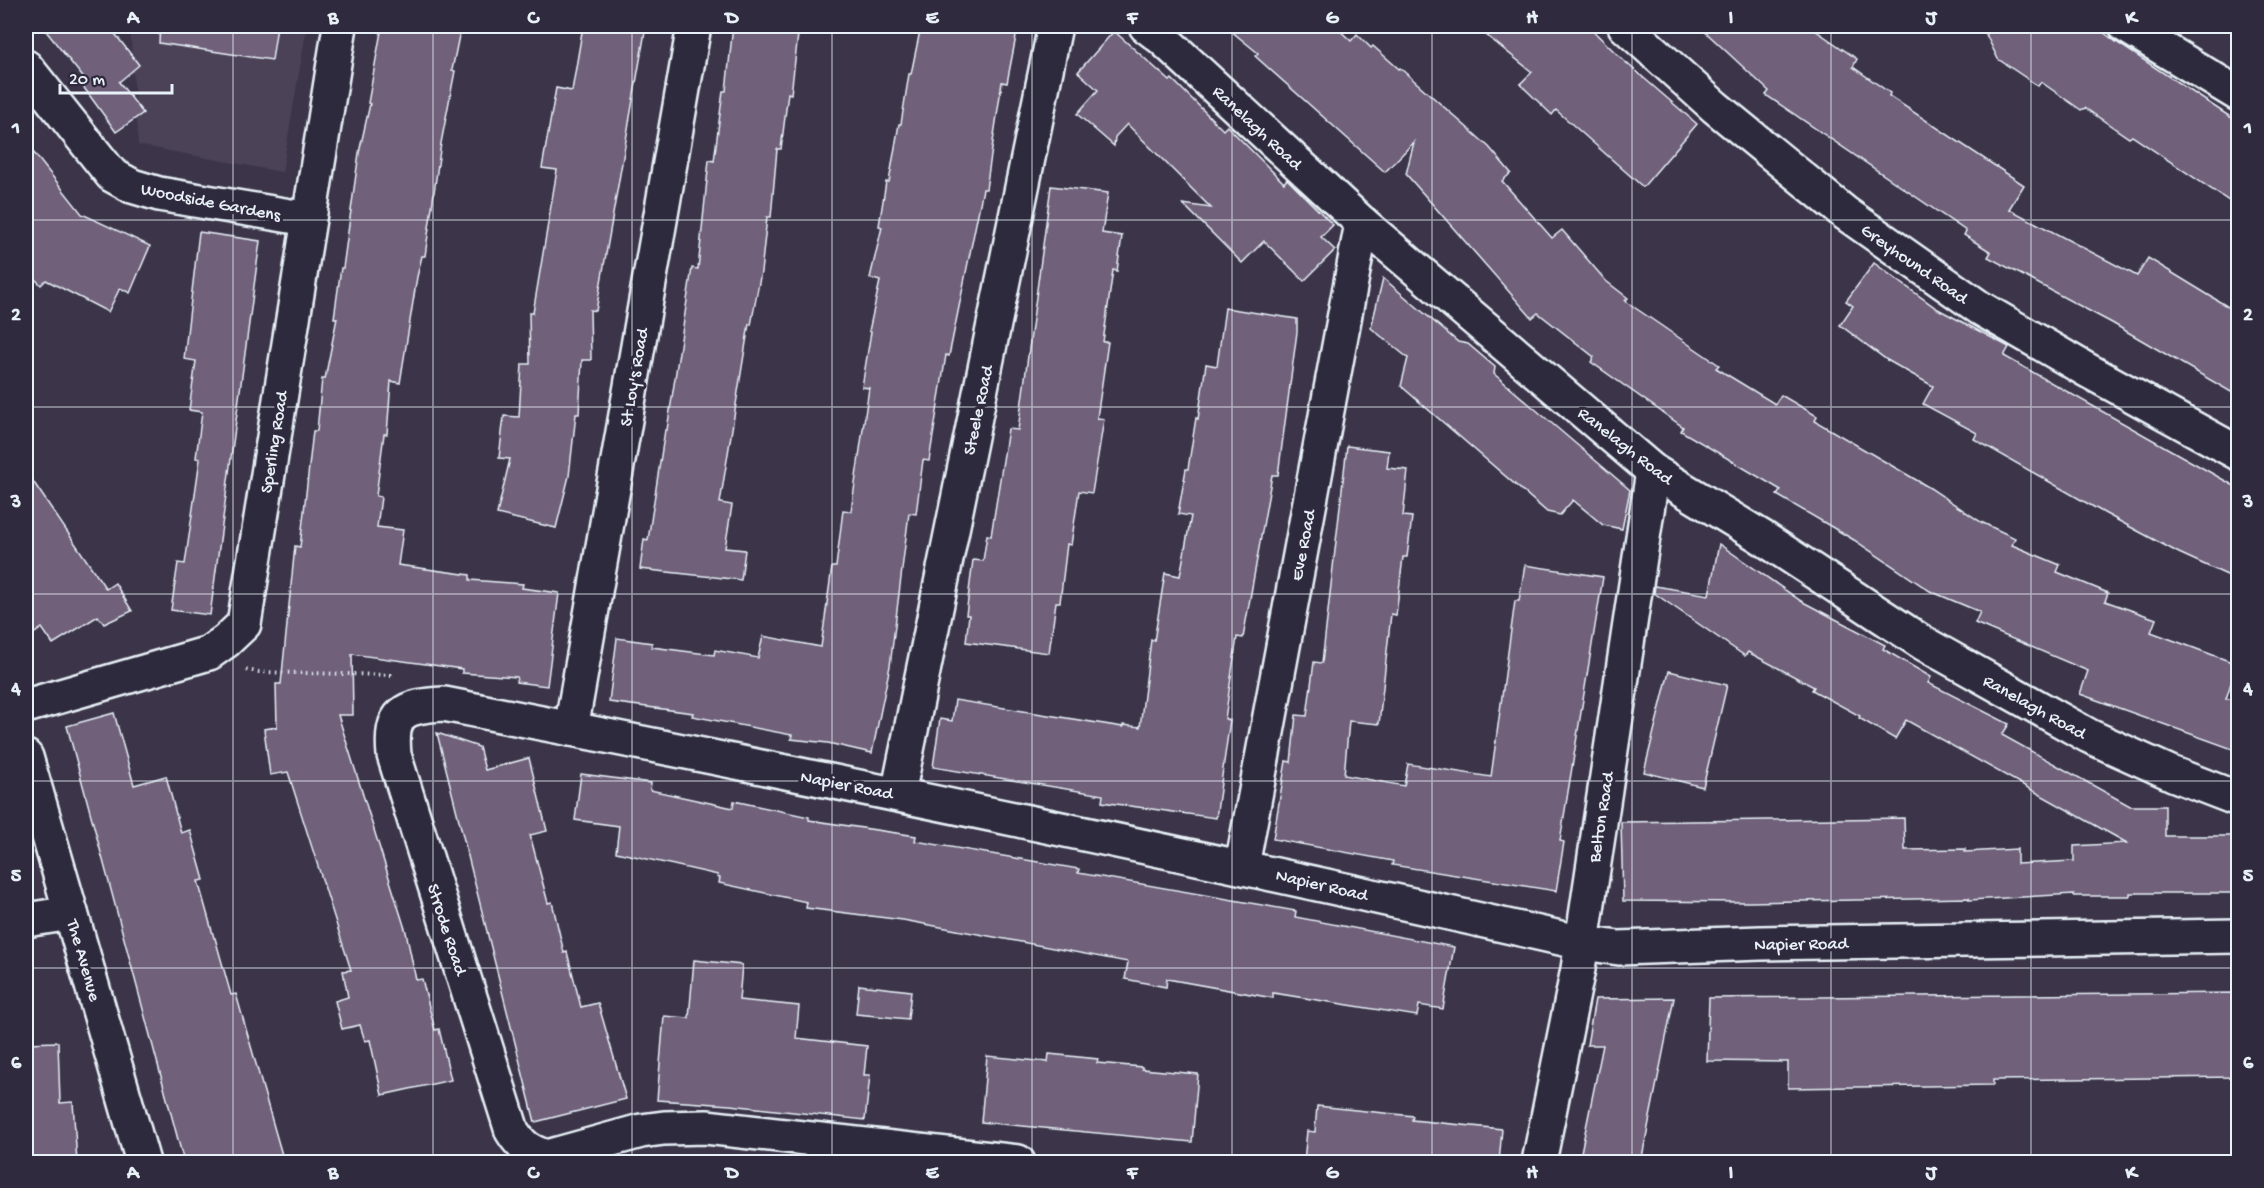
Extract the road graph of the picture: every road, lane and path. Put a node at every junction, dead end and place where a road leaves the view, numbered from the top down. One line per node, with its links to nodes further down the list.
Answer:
1 (340, 26): 9 (street, Sperling Road)
2 (694, 26): 16 (street, St Loy's Road)
3 (1055, 26): 18 (street, Steele Road)
4 (1146, 26): 10 (street, Ranelagh Road)
5 (1625, 26): 11 (street, Greyhound Road)
6 (2126, 26): 8 (street)
7 (26, 67): 9 (street, Woodside Gardens)
8 (2238, 94)
9 (308, 219): 13 (street, Sperling Road)
10 (1362, 224): 12 (street, Ranelagh Road); 20 (street, Eve Road)
11 (2238, 453)
12 (1653, 471): 19 (street, Ranelagh Road); 24 (street, Belton Road)
13 (209, 653): 14 (path); 15 (street, Sperling Road)
14 (417, 705): 16 (street, Napier Road); 26 (street, Strode Road)
15 (26, 706)
16 (571, 729): 18 (street, Napier Road)
17 (26, 757): 21 (street, The Avenue)
18 (898, 794): 20 (street, Napier Road)
19 (2238, 799)
20 (1242, 866): 24 (street, Napier Road)
21 (71, 913): 22 (street); 25 (street, The Avenue)
22 (26, 920)
23 (2238, 936): 24 (street, Napier Road)
24 (1582, 943): 27 (street, Belton Road)
25 (143, 1162)
26 (1018, 1162)
27 (1539, 1162)

